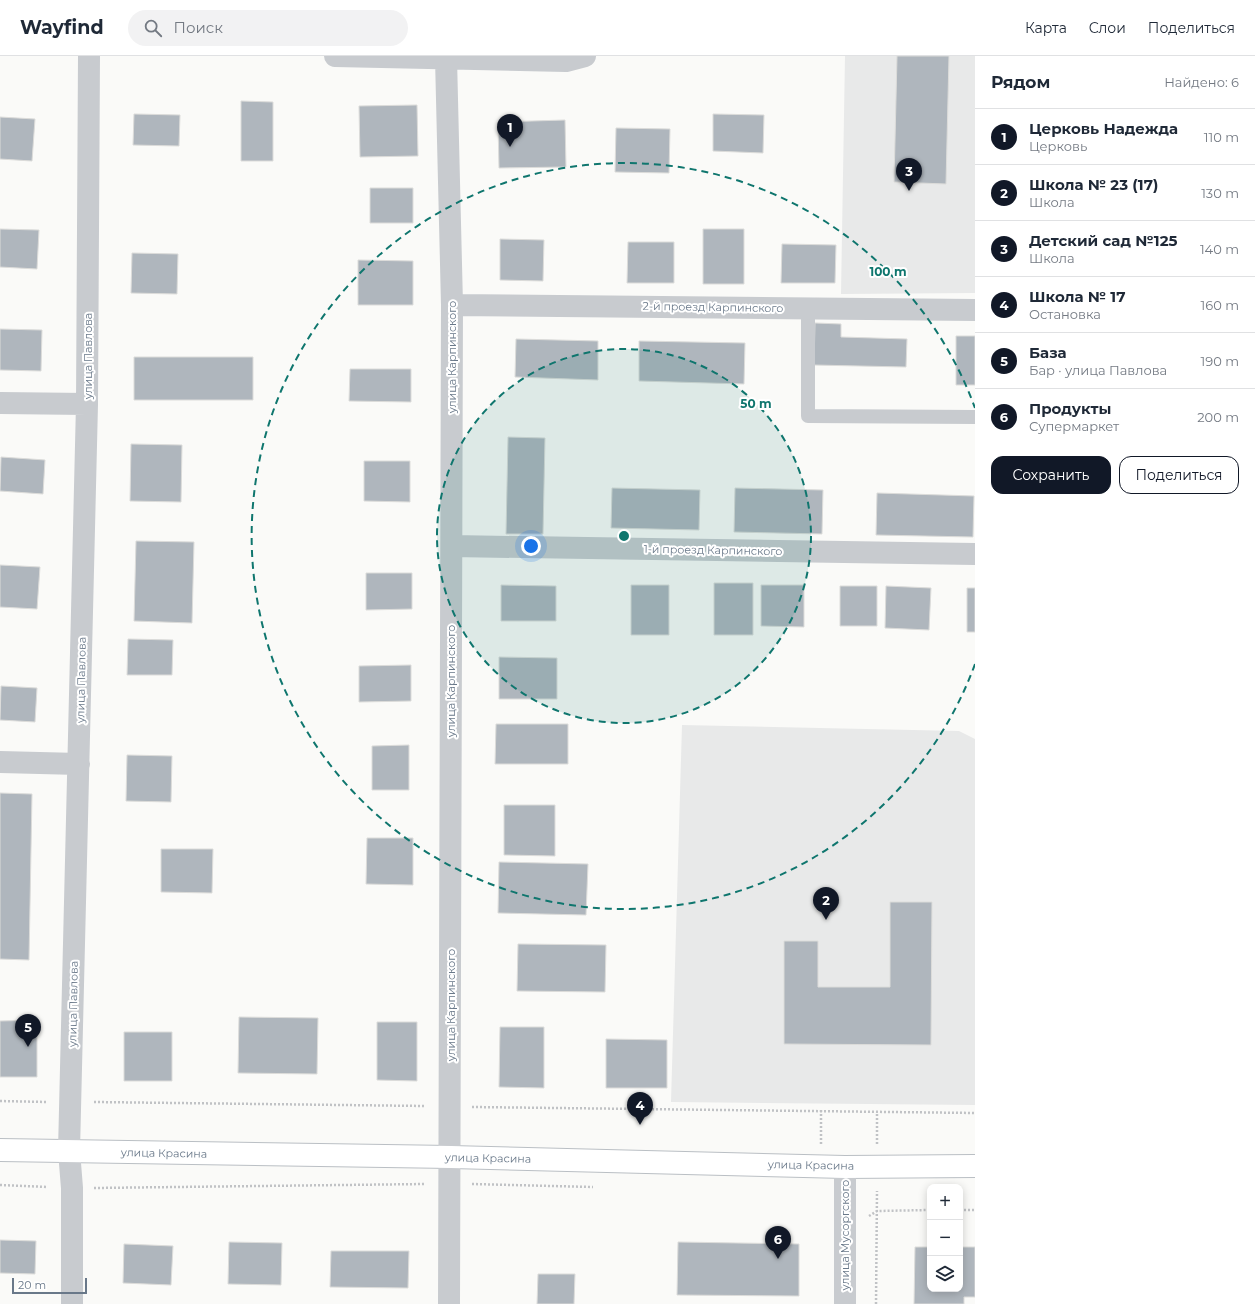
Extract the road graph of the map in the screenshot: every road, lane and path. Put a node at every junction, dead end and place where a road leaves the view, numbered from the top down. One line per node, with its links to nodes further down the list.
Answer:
1 (89, 56): 9 (street, улица Павлова)
2 (335, 56): 4 (street)
3 (585, 56): 4 (street)
4 (446, 58): 5 (street, улица Карпинского)
5 (452, 305): 6 (street, 2-й проезд Карпинского); 11 (street, улица Карпинского)
6 (808, 308): 7 (street, 2-й проезд Карпинского); 10 (lane)
7 (975, 310)
8 (0, 403): 9 (street)
9 (87, 404): 14 (street, улица Павлова)
10 (975, 417)
11 (452, 546): 12 (street, 1-й проезд Карпинского); 17 (street, улица Карпинского)
12 (975, 554)
13 (0, 762): 14 (street)
14 (79, 764): 16 (street, улица Павлова)
15 (0, 1101): 16 (path)
16 (71, 1102): 17 (path); 20 (street, улица Павлова)
17 (451, 1106): 18 (path); 21 (street, улица Карпинского)
18 (975, 1113)
19 (0, 1150): 20 (main road, улица Красина)
20 (70, 1151): 21 (main road, улица Красина); 27 (street, улица Павлова)
21 (450, 1157): 23 (main road, улица Красина); 24 (street, улица Карпинского)
22 (975, 1166): 23 (main road, улица Красина)
23 (845, 1167): 33 (street, улица Мусоргского)
24 (450, 1184): 26 (path); 27 (path); 32 (street, улица Карпинского)
25 (0, 1185): 27 (path)
26 (600, 1187)
27 (72, 1188): 31 (street, улица Павлова)
28 (963, 1210): 29 (path)
29 (975, 1210)
30 (877, 1211): 34 (path)
31 (72, 1304)
32 (450, 1304)
33 (845, 1304)
34 (876, 1304)

